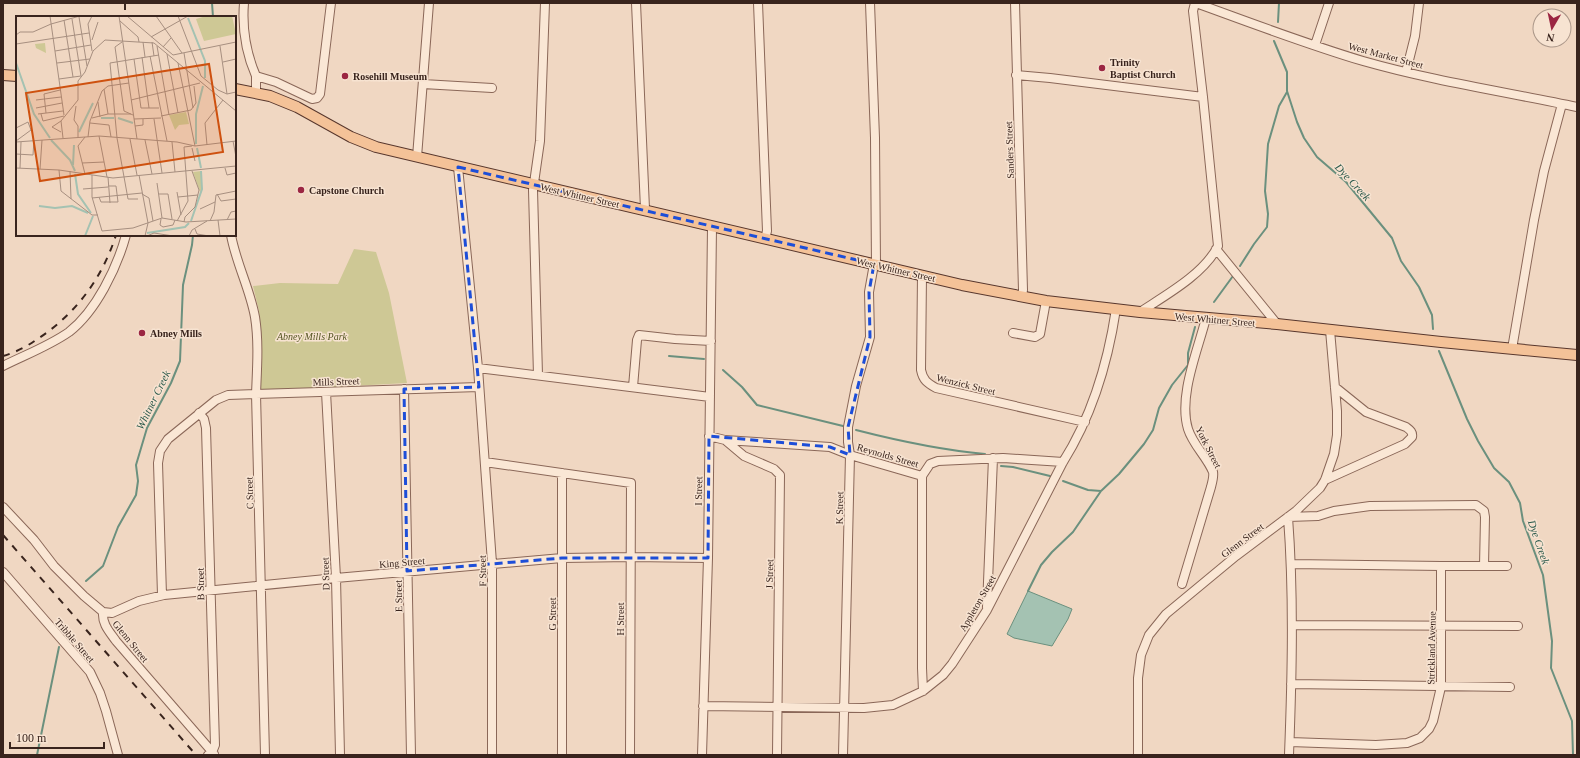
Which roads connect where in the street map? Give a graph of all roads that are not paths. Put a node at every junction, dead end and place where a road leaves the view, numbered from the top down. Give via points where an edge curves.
1 (244, 3) edge
2 (332, 3) edge
3 (429, 3) edge
4 (545, 3) edge
5 (636, 3) edge
6 (758, 3) edge
7 (870, 3) edge
8 (1015, 3) edge
9 (1196, 3) edge
10 (1330, 3) edge
11 (1419, 3) edge
12 (1315, 45) junction
13 (1406, 72) junction
14 (3, 75) edge
15 (1016, 75) junction
16 (16, 76) edge
17 (256, 76) junction
18 (423, 84) junction
19 (492, 88) dead end
20 (236, 89) edge
21 (256, 93) junction
22 (1204, 97) junction
23 (1562, 104) junction
24 (1577, 106) edge
25 (417, 157) junction
26 (458, 167) junction
27 (534, 184) junction
28 (645, 209) junction
29 (712, 227) junction
30 (126, 236) edge
31 (231, 236) edge
32 (765, 239) junction
33 (1216, 249) junction
34 (875, 264) junction
35 (922, 275) junction
36 (1022, 297) junction
37 (1046, 301) junction
38 (1116, 309) junction
39 (1140, 312) junction
40 (1206, 318) junction
41 (1277, 324) junction
42 (1330, 330) junction
43 (1013, 333) dead end
44 (711, 340) junction
45 (1512, 349) junction
46 (1577, 354) edge
47 (3, 366) edge
48 (478, 368) junction
49 (538, 376) junction
50 (479, 387) junction
51 (633, 387) junction
52 (1336, 387) junction
53 (404, 389) junction
54 (326, 392) junction
55 (256, 394) junction
56 (710, 397) junction
57 (199, 413) junction
58 (1085, 422) junction
59 (709, 436) junction
60 (725, 440) junction
61 (850, 455) junction
62 (993, 458) junction
63 (484, 462) junction
64 (1064, 462) junction
65 (562, 473) junction
66 (922, 476) junction
67 (1325, 480) junction
68 (3, 507) edge
69 (1288, 517) junction
70 (631, 557) junction
71 (562, 558) junction
72 (708, 558) junction
73 (492, 563) junction
74 (1291, 564) junction
75 (1441, 566) junction
76 (1484, 566) junction
77 (1507, 566) dead end
78 (407, 571) junction
79 (3, 572) edge
80 (336, 578) junction
81 (1182, 584) dead end
82 (262, 585) junction
83 (210, 590) junction
84 (162, 595) junction
85 (987, 610) junction
86 (103, 612) junction
87 (1292, 625) junction
88 (1441, 626) junction
89 (1518, 626) dead end
90 (1291, 684) junction
91 (1441, 687) junction
92 (1510, 687) dead end
93 (923, 691) junction
94 (703, 706) junction
95 (777, 706) junction
96 (844, 707) junction
97 (1290, 742) junction
98 (211, 754) edge
99 (118, 755) edge
100 (265, 755) edge
101 (340, 755) edge
102 (412, 755) edge
103 (492, 755) edge
104 (562, 755) edge
105 (630, 755) edge
106 (702, 755) edge
107 (777, 755) edge
108 (843, 755) edge
109 (1138, 755) edge
110 (1289, 755) edge

1 - 17 street via 244,31 250,62
2 - 17 street via 320,94 317,98 312,99 276,82
3 - 18 street
4 - 27 street via 540,141
5 - 28 street
6 - 32 street via 767,231
7 - 34 street, K Street via 875,138
8 - 15 street, Sanders Street
9 - 12 street, West Market Street
9 - 22 street via 1193,11
10 - 12 street
11 - 13 street via 1415,36
12 - 13 street, West Market Street
13 - 23 street, West Market Street
14 - 16 main road
15 - 22 street
15 - 36 street, Sanders Street
17 - 21 street
18 - 19 street
18 - 25 street
20 - 21 main road, West Whitner Street
21 - 25 main road, West Whitner Street via 297,107 351,137 376,147
22 - 33 street via 1218,246
23 - 24 street, West Market Street
23 - 45 street via 1534,220
25 - 26 main road, West Whitner Street
26 - 27 main road, West Whitner Street
26 - 48 street, F Street
27 - 28 main road, West Whitner Street
27 - 49 street
28 - 29 main road, West Whitner Street
29 - 32 main road, West Whitner Street
29 - 44 street, I Street
30 - 47 street via 114,271 88,314 69,332
31 - 55 street, C Street via 255,317 258,346
32 - 34 main road, West Whitner Street
33 - 39 street via 1213,256 1189,279
33 - 41 street
34 - 35 main road, West Whitner Street
34 - 61 street, K Street via 869,292 870,338 856,386 850,420
35 - 36 main road, West Whitner Street
35 - 58 street, Wenzick Street via 921,370 922,378 927,383 936,388
36 - 37 main road, West Whitner Street
37 - 38 main road, West Whitner Street
37 - 43 street via 1040,334 1035,337
38 - 39 main road, West Whitner Street
38 - 58 street, Appleton Street via 1110,342
39 - 40 main road, West Whitner Street
40 - 41 main road, West Whitner Street
40 - 81 street, York Street via 1189,377 1185,413 1188,429 1213,473
41 - 42 main road, West Whitner Street
42 - 45 main road, West Whitner Street
42 - 52 street, Glenn Street
44 - 51 street via 639,335
44 - 56 street, I Street
45 - 46 main road, West Whitner Street
48 - 49 street
48 - 50 street, F Street
49 - 51 street
50 - 53 street, Mills Street
50 - 63 street, F Street
51 - 56 street
52 - 67 street, Glenn Street via 1337,436
52 - 67 street via 1366,412 1406,427 1413,434 1405,444
53 - 54 street, Mills Street
53 - 78 street, E Street
54 - 55 street, Mills Street
54 - 80 street, D Street
55 - 57 street, Mills Street via 221,397
55 - 82 street, C Street
56 - 59 street, I Street
57 - 83 street, B Street via 206,428
57 - 84 street, Mills Street via 168,439 158,458
58 - 64 street, Appleton Street
59 - 60 street, J Street
59 - 72 street, I Street
60 - 61 street, Reynolds Street via 830,447
60 - 95 street, J Street via 744,456 774,469 780,475
61 - 66 street, Reynolds Street
61 - 96 street, K Street
62 - 64 street, Reynolds Street
62 - 66 street, Reynolds Street via 938,461 930,464
62 - 85 street
63 - 65 street
63 - 73 street, F Street
64 - 85 street, Appleton Street
65 - 70 street, H Street via 632,483
65 - 71 street, G Street
66 - 93 street
67 - 69 street, Glenn Street via 1320,488
68 - 86 street via 54,566
69 - 74 street
69 - 76 street via 1318,516 1370,506 1476,505 1484,511 1485,517
69 - 109 street, Glenn Street via 1181,600 1149,635 1141,655 1138,678
70 - 71 street, King Street
70 - 72 street, King Street
70 - 105 street, H Street
71 - 73 street, King Street
71 - 104 street, G Street
72 - 94 street, I Street
73 - 78 street, King Street
73 - 103 street, F Street
74 - 75 street
74 - 87 street
75 - 76 street
75 - 88 street, Strickland Avenue
76 - 77 street
78 - 80 street, King Street
78 - 102 street, E Street
79 - 99 street, Tribble Street via 90,672 100,693
80 - 82 street, King Street
80 - 101 street, D Street
82 - 83 street, King Street
82 - 100 street, C Street
83 - 84 street, King Street
83 - 98 street, B Street via 214,745
84 - 86 street, King Street via 139,601 112,613
85 - 93 street, Appleton Street via 948,669
86 - 98 street, Glenn Street via 102,619 116,641
87 - 88 street
87 - 90 street
88 - 89 street
88 - 91 street, Strickland Avenue
90 - 91 street
90 - 97 street
91 - 92 street
91 - 97 street, Strickland Avenue via 1433,721 1420,738 1407,743
93 - 96 street, Appleton Street via 883,707
94 - 95 street, Appleton Street
94 - 106 street, I Street
95 - 96 street, Appleton Street
95 - 107 street, J Street
96 - 108 street, K Street
97 - 110 street

